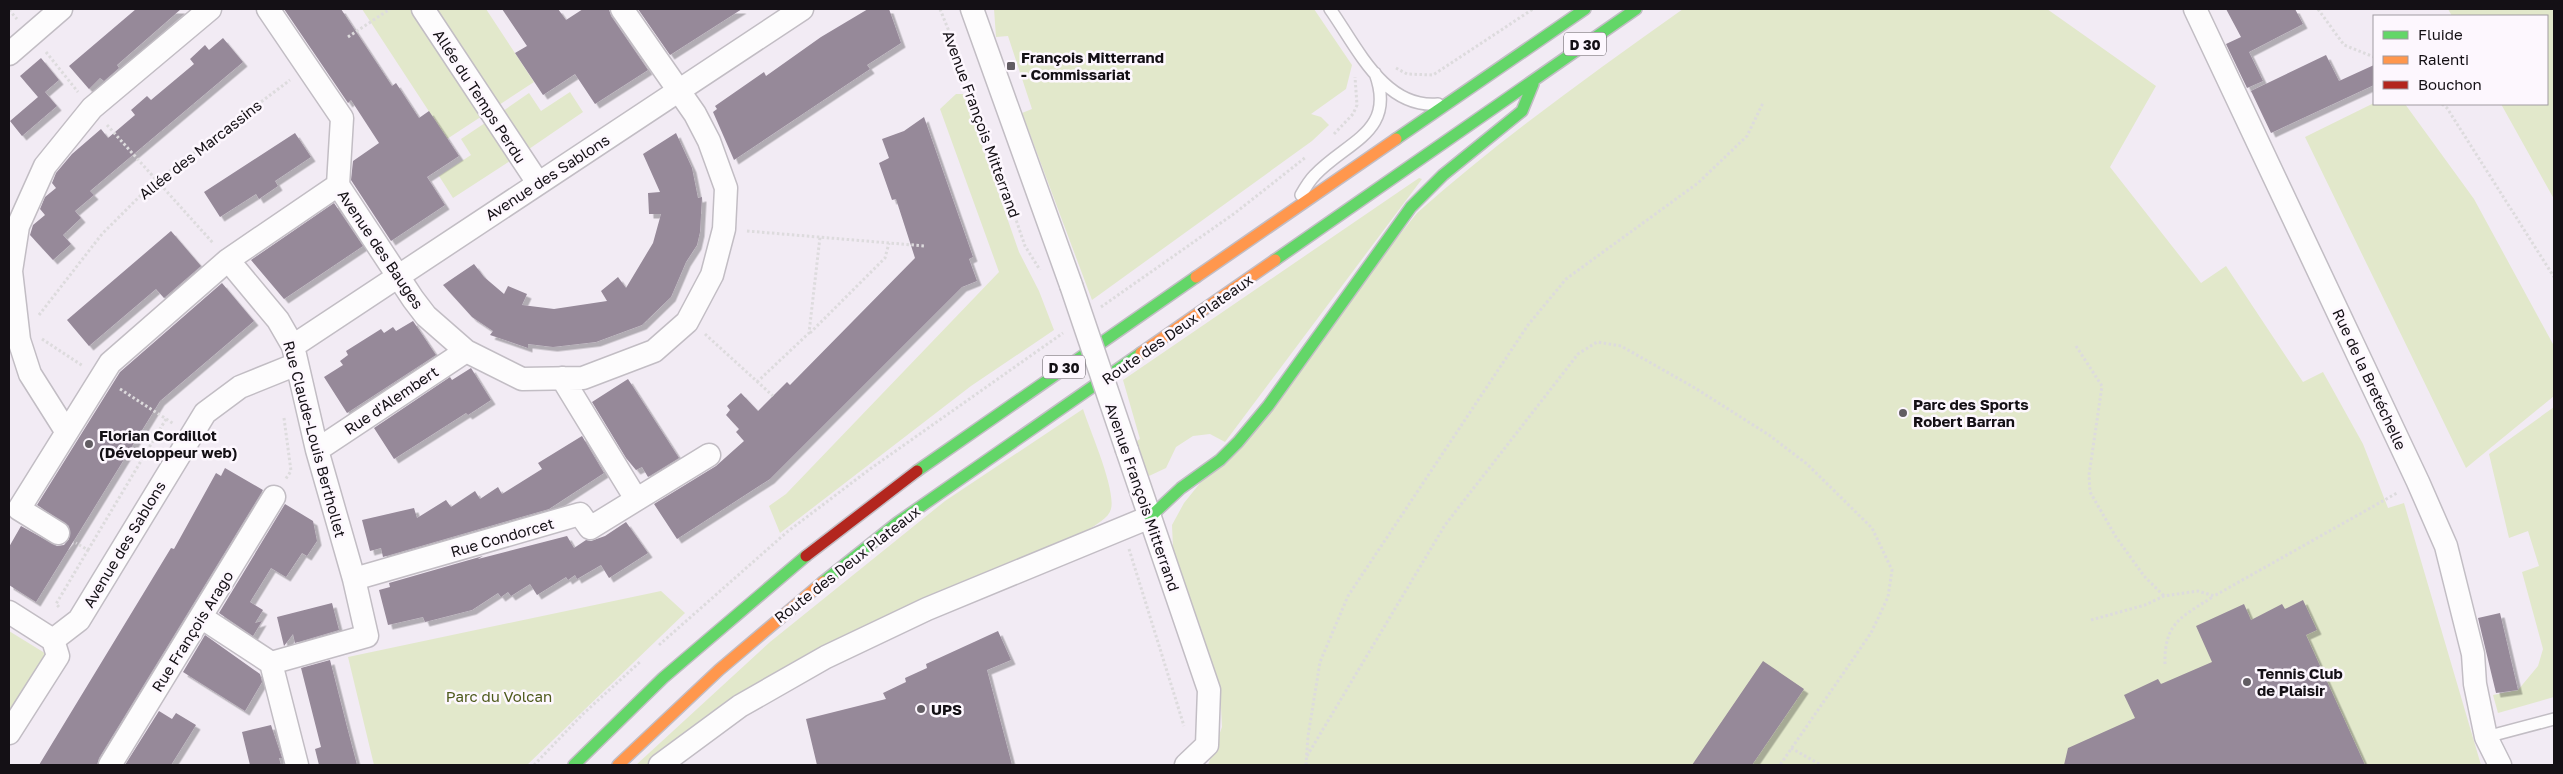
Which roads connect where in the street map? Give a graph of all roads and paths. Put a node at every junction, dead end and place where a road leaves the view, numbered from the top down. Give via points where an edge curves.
1 (62, 9) edge
2 (210, 9) edge
3 (268, 9) edge
4 (390, 9) edge
5 (423, 9) edge
6 (622, 9) edge
7 (802, 9) edge
8 (940, 9) edge
9 (1330, 9) edge
10 (1533, 9) edge
11 (1585, 9) edge
12 (1636, 9) edge
13 (2195, 9) edge
14 (2318, 9) edge
15 (9, 10) edge
16 (975, 11) edge
17 (31, 34) junction
18 (348, 38) dead end
19 (9, 54) edge
20 (2373, 57) edge
21 (1392, 65) dead end
22 (307, 66) junction
23 (1375, 72) junction
24 (1357, 73) dead end
25 (1534, 80) junction
26 (678, 90) junction
27 (1449, 102) junction
28 (1763, 103) dead end
29 (2443, 105) edge
30 (92, 108) junction
31 (1327, 140) dead end
32 (1312, 152) dead end
33 (157, 181) junction
34 (538, 183) junction
35 (338, 186) junction
36 (1288, 213) junction
37 (724, 229) junction
38 (820, 237) junction
39 (889, 244) junction
40 (925, 246) dead end
41 (228, 260) junction
42 (398, 275) junction
43 (2554, 276) edge
44 (1044, 277) dead end
45 (1097, 310) dead end
46 (688, 319) junction
47 (1065, 332) dead end
48 (809, 333) junction
49 (19, 340) junction
50 (2076, 346) dead end
51 (466, 351) junction
52 (295, 355) junction
53 (562, 378) junction
54 (757, 382) junction
55 (986, 386) dead end
56 (773, 396) dead end
57 (283, 411) dead end
58 (166, 419) dead end
59 (66, 431) junction
60 (317, 450) junction
61 (709, 455) dead end
62 (2418, 482) junction
63 (274, 497) joint
64 (636, 500) junction
65 (1150, 516) junction
66 (1124, 529) junction
67 (58, 534) joint
68 (88, 550) junction
69 (354, 579) junction
70 (2164, 596) junction
71 (2214, 596) junction
72 (9, 612) edge
73 (201, 617) junction
74 (79, 620) junction
75 (2091, 620) dead end
76 (54, 640) junction
77 (271, 663) junction
78 (2165, 664) dead end
79 (2554, 719) edge
80 (9, 733) edge
81 (2486, 737) junction
82 (1791, 748) junction
83 (1307, 756) junction
84 (1190, 762) edge
85 (110, 765) edge
86 (297, 765) edge
87 (574, 765) edge
88 (618, 765) edge
89 (660, 765) edge
90 (1306, 765) edge
91 (1780, 765) edge
92 (1821, 765) edge
93 (2500, 765) edge

1 - 17 street
2 - 30 street
3 - 22 street, Avenue des Bauges
4 - 18 path
5 - 34 street, Allée du Temps Perdu
6 - 26 street, Avenue des Bauges
7 - 26 street, Avenue des Sablons
8 - 44 path, Avenue François Mitterrand via 967,76 1025,246
9 - 23 lane
10 - 21 path via 1433,75 1407,74
11 - 27 main road, Route des Deux Plateaux / D 30
12 - 25 main road, Route des Deux Plateaux / D 30
13 - 62 street, Rue de la Bretéchelle
14 - 20 path via 2344,45
15 - 17 path
16 - 65 street, Avenue François Mitterrand, bridge
17 - 19 street
17 - 30 path
22 - 33 path, Allée des Marcassins
22 - 35 street, Avenue des Bauges via 342,118
23 - 27 lane via 1392,92 1412,102 1428,105
23 - 36 lane via 1381,96 1380,111 1373,124 1364,136 1314,176
24 - 31 path via 1354,81 1357,105 1353,114
25 - 65 main road via 1522,112 1443,176 1411,207 1268,406 1238,442
25 - 88 main road, Route des Deux Plateaux / D 30 via 897,523 719,669
26 - 34 street, Avenue des Sablons
26 - 37 street, Avenue des Bauges via 709,141 726,188
27 - 36 main road, Route des Deux Plateaux / D 30
28 - 83 path via 1747,136 1698,183 1566,280 1528,325 1348,596 1320,662
29 - 43 path
30 - 33 path
30 - 49 street via 45,166 18,226 11,270
32 - 45 path via 1235,213
33 - 41 path
33 - 49 path, Allée des Marcassins via 102,234
34 - 42 street, Avenue des Sablons
35 - 41 street
35 - 42 street, Avenue des Bauges
36 - 87 main road, Route des Deux Plateaux / D 30 via 863,509 703,641
37 - 38 path
37 - 46 street, Avenue des Bauges via 712,275
38 - 39 path
38 - 48 path
39 - 40 path
39 - 48 path via 885,258
41 - 52 street, Rue Claude-Louis Berthollet via 278,320
41 - 59 street via 110,363
42 - 51 street, Avenue des Bauges via 426,316
42 - 52 street, Avenue des Sablons
46 - 53 street, Avenue des Bauges via 654,351 583,378
46 - 54 path
47 - 55 path, D 30
48 - 54 path
49 - 59 street via 30,374
50 - 70 path via 2102,386 2089,475 2090,492 2144,576
51 - 53 street, Avenue des Bauges via 522,379
51 - 60 street, Rue d'Alembert
52 - 60 street, Rue Claude-Louis Berthollet
52 - 74 street, Avenue des Sablons via 240,387 205,413
53 - 64 street
54 - 56 path
57 - 63 path via 291,471
58 - 68 path
59 - 67 street via 19,509
60 - 69 street, Rue Claude-Louis Berthollet
61 - 64 street, Rue Condorcet
62 - 71 path
62 - 81 street, Rue de la Bretéchelle via 2446,546 2473,654 2475,684
63 - 73 street, Rue François Arago
64 - 69 street, Rue Condorcet via 590,528 580,514
65 - 66 street
65 - 84 street, Avenue François Mitterrand via 1209,690 1207,745
66 - 84 path, Avenue François Mitterrand
66 - 89 street via 927,609 826,657 740,706
67 - 68 path
68 - 74 path via 56,604
69 - 77 street, Rue Claude-Louis Berthollet via 367,636
70 - 71 path via 2198,591
70 - 75 path via 2145,605
71 - 78 path via 2184,615 2168,631 2164,645
72 - 76 street
73 - 77 street
73 - 85 street, Rue François Arago
74 - 76 street, Avenue des Sablons
76 - 80 street via 58,656
77 - 86 street
79 - 81 lane
81 - 93 street, Rue de la Bretéchelle
82 - 83 path via 1871,633 1888,597 1892,570 1872,528 1807,464 1769,435 1621,346 1597,342 1578,354 1445,524
82 - 91 path
82 - 92 path
83 - 90 path

